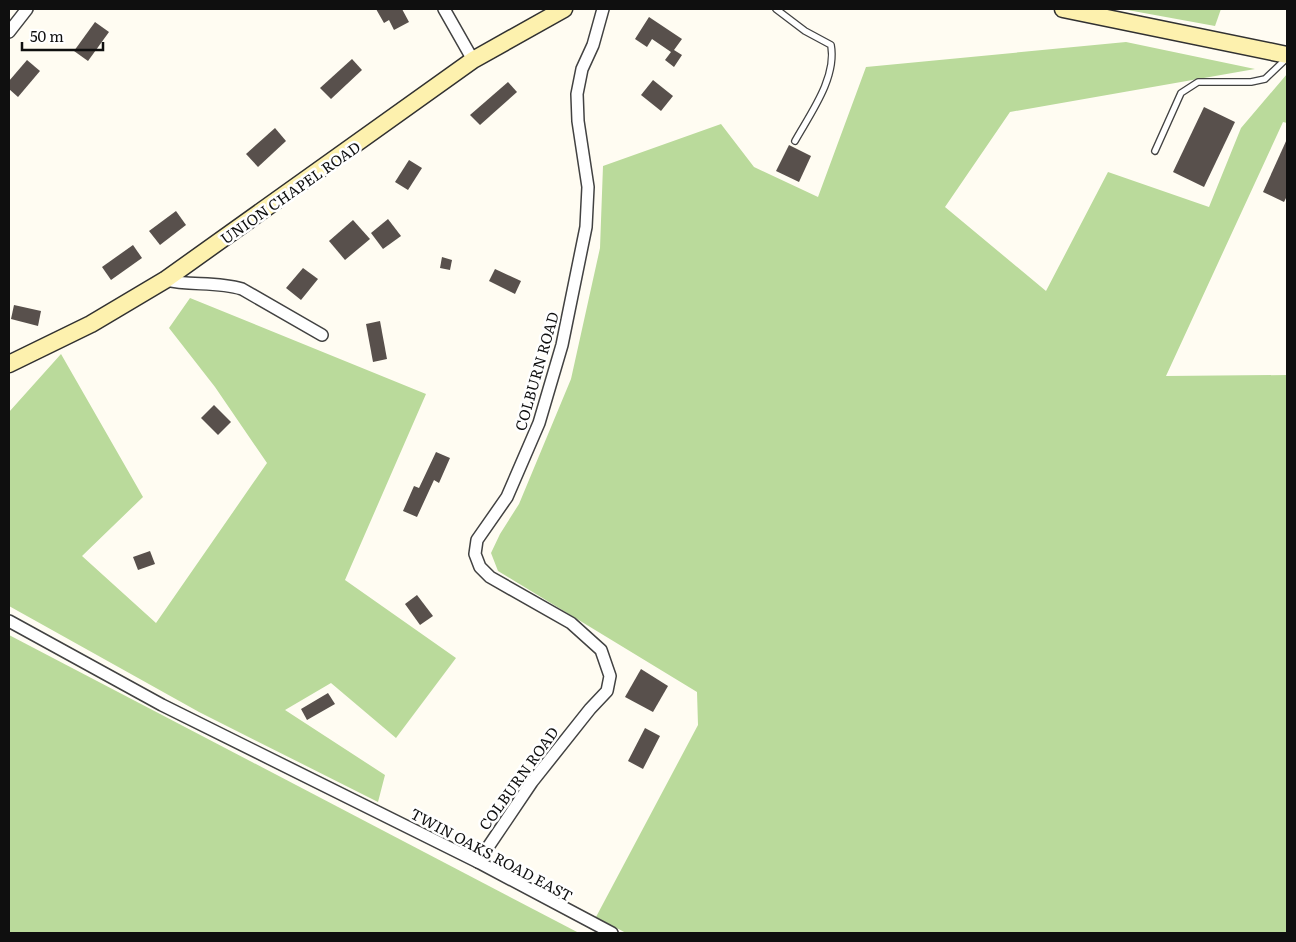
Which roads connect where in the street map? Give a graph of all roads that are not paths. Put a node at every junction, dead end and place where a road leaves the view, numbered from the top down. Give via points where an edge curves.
1 (27, 9) edge
2 (444, 9) edge
3 (564, 9) edge
4 (603, 9) edge
5 (776, 9) edge
6 (1063, 9) edge
7 (9, 32) edge
8 (1287, 56) edge
9 (473, 60) junction
10 (795, 141) dead end
11 (1154, 151) dead end
12 (164, 280) junction
13 (322, 335) dead end
14 (9, 364) edge
15 (9, 621) edge
16 (478, 862) junction
17 (612, 933) edge

1 - 7 street
2 - 9 street
3 - 9 street, UNION CHAPEL ROAD
4 - 16 street, COLBURN ROAD via 582,69 577,94 588,187 586,227 562,345 525,460 507,497 477,540 475,554 480,567 490,576 571,623 601,650 610,676 607,691 532,782
5 - 10 lane via 831,45 832,62 827,80
6 - 8 street
8 - 11 lane via 1264,79 1198,82 1181,93
9 - 12 street, UNION CHAPEL ROAD
12 - 13 street via 242,289
12 - 14 street, UNION CHAPEL ROAD via 91,324
15 - 16 street, TWIN OAKS ROAD EAST via 162,705
16 - 17 street, TWIN OAKS ROAD EAST

